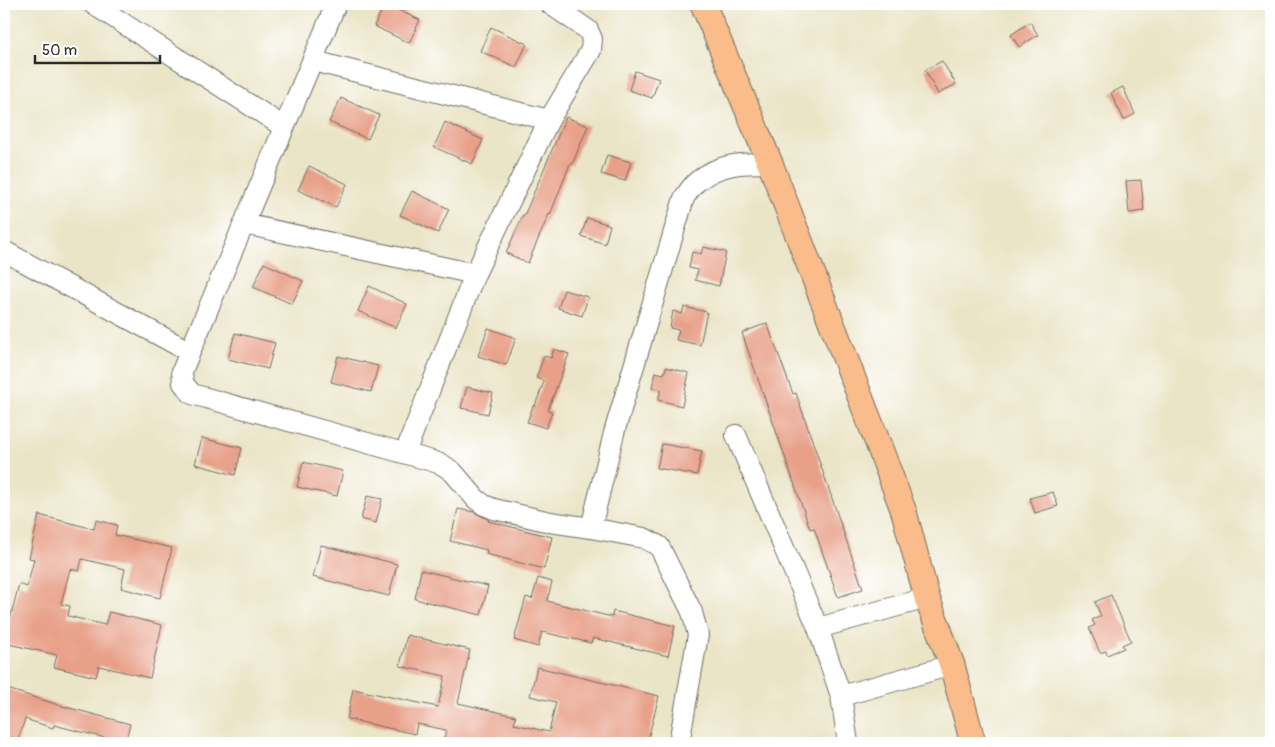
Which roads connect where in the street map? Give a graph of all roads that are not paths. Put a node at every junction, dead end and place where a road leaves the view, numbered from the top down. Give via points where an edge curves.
1 (93, 4) edge
2 (336, 4) edge
3 (550, 4) edge
4 (703, 4) edge
5 (313, 61) junction
6 (549, 120) junction
7 (284, 127) junction
8 (770, 163) junction
9 (244, 224) junction
10 (4, 251) edge
11 (475, 274) junction
12 (190, 352) junction
13 (736, 435) dead end
14 (406, 453) junction
15 (591, 528) junction
16 (927, 598) junction
17 (818, 628) junction
18 (952, 665) junction
19 (841, 696) junction
20 (679, 743) edge
21 (848, 743) edge
22 (973, 743) edge

1 - 7 street
2 - 5 street
3 - 6 street via 588,30 592,39 591,50
4 - 8 main road
5 - 6 street
5 - 7 street
6 - 11 street
7 - 9 street
8 - 15 street via 744,163 719,168 698,180 684,198 614,433
8 - 16 main road via 904,512
9 - 11 street
9 - 12 street
10 - 12 street
11 - 14 street
12 - 14 street via 182,377 192,394
13 - 17 street
14 - 15 street via 453,472 484,505 550,522
15 - 20 street via 644,538 659,546 692,612 698,635
16 - 17 street
16 - 18 main road
17 - 19 street
18 - 19 street
18 - 22 main road
19 - 21 street

